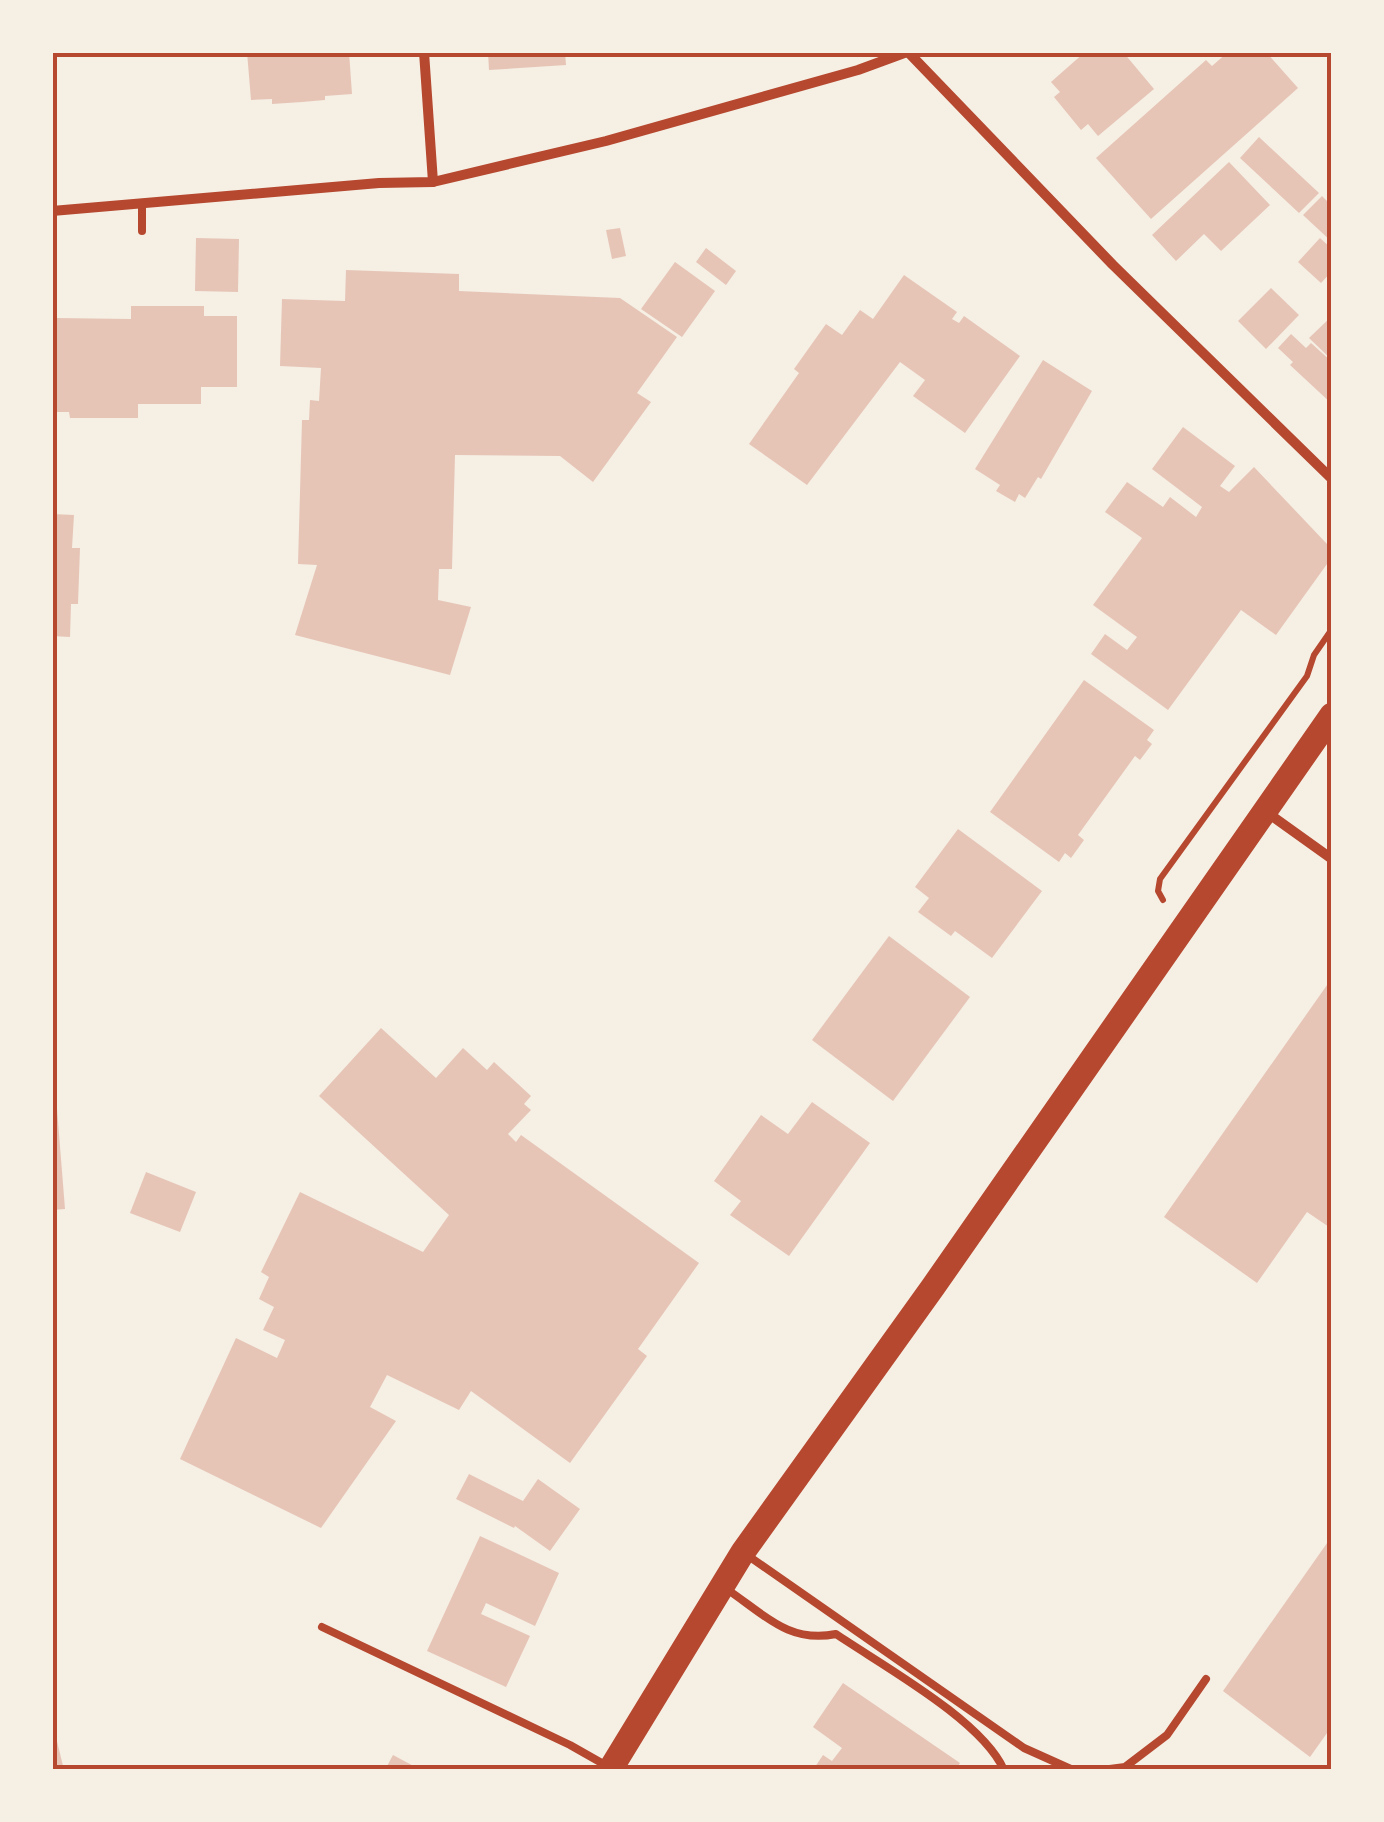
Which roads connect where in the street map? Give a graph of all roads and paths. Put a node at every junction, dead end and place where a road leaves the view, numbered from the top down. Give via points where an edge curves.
1 (424, 52) edge
2 (908, 52) edge
3 (433, 182) junction
4 (142, 204) junction
5 (52, 210) edge
6 (142, 231) dead end
7 (1332, 479) edge
8 (1330, 634) edge
9 (1332, 715) edge
10 (1265, 811) junction
11 (1332, 859) edge
12 (1160, 879) dead end
13 (743, 1552) junction
14 (721, 1586) junction
15 (322, 1627) dead end
16 (1206, 1679) dead end
17 (610, 1769) edge
18 (1004, 1770) edge
19 (1073, 1770) edge
20 (1102, 1770) edge

1 - 3 street
2 - 3 street via 606,142
2 - 7 street
3 - 4 street
4 - 5 street
4 - 6 lane
8 - 12 path
9 - 10 main road
10 - 11 street
10 - 13 main road
13 - 14 main road
13 - 19 lane via 1024,1748
14 - 17 main road
14 - 18 lane via 790,1634 836,1634 942,1706 996,1751
15 - 17 lane
16 - 20 lane via 1167,1735 1125,1767

